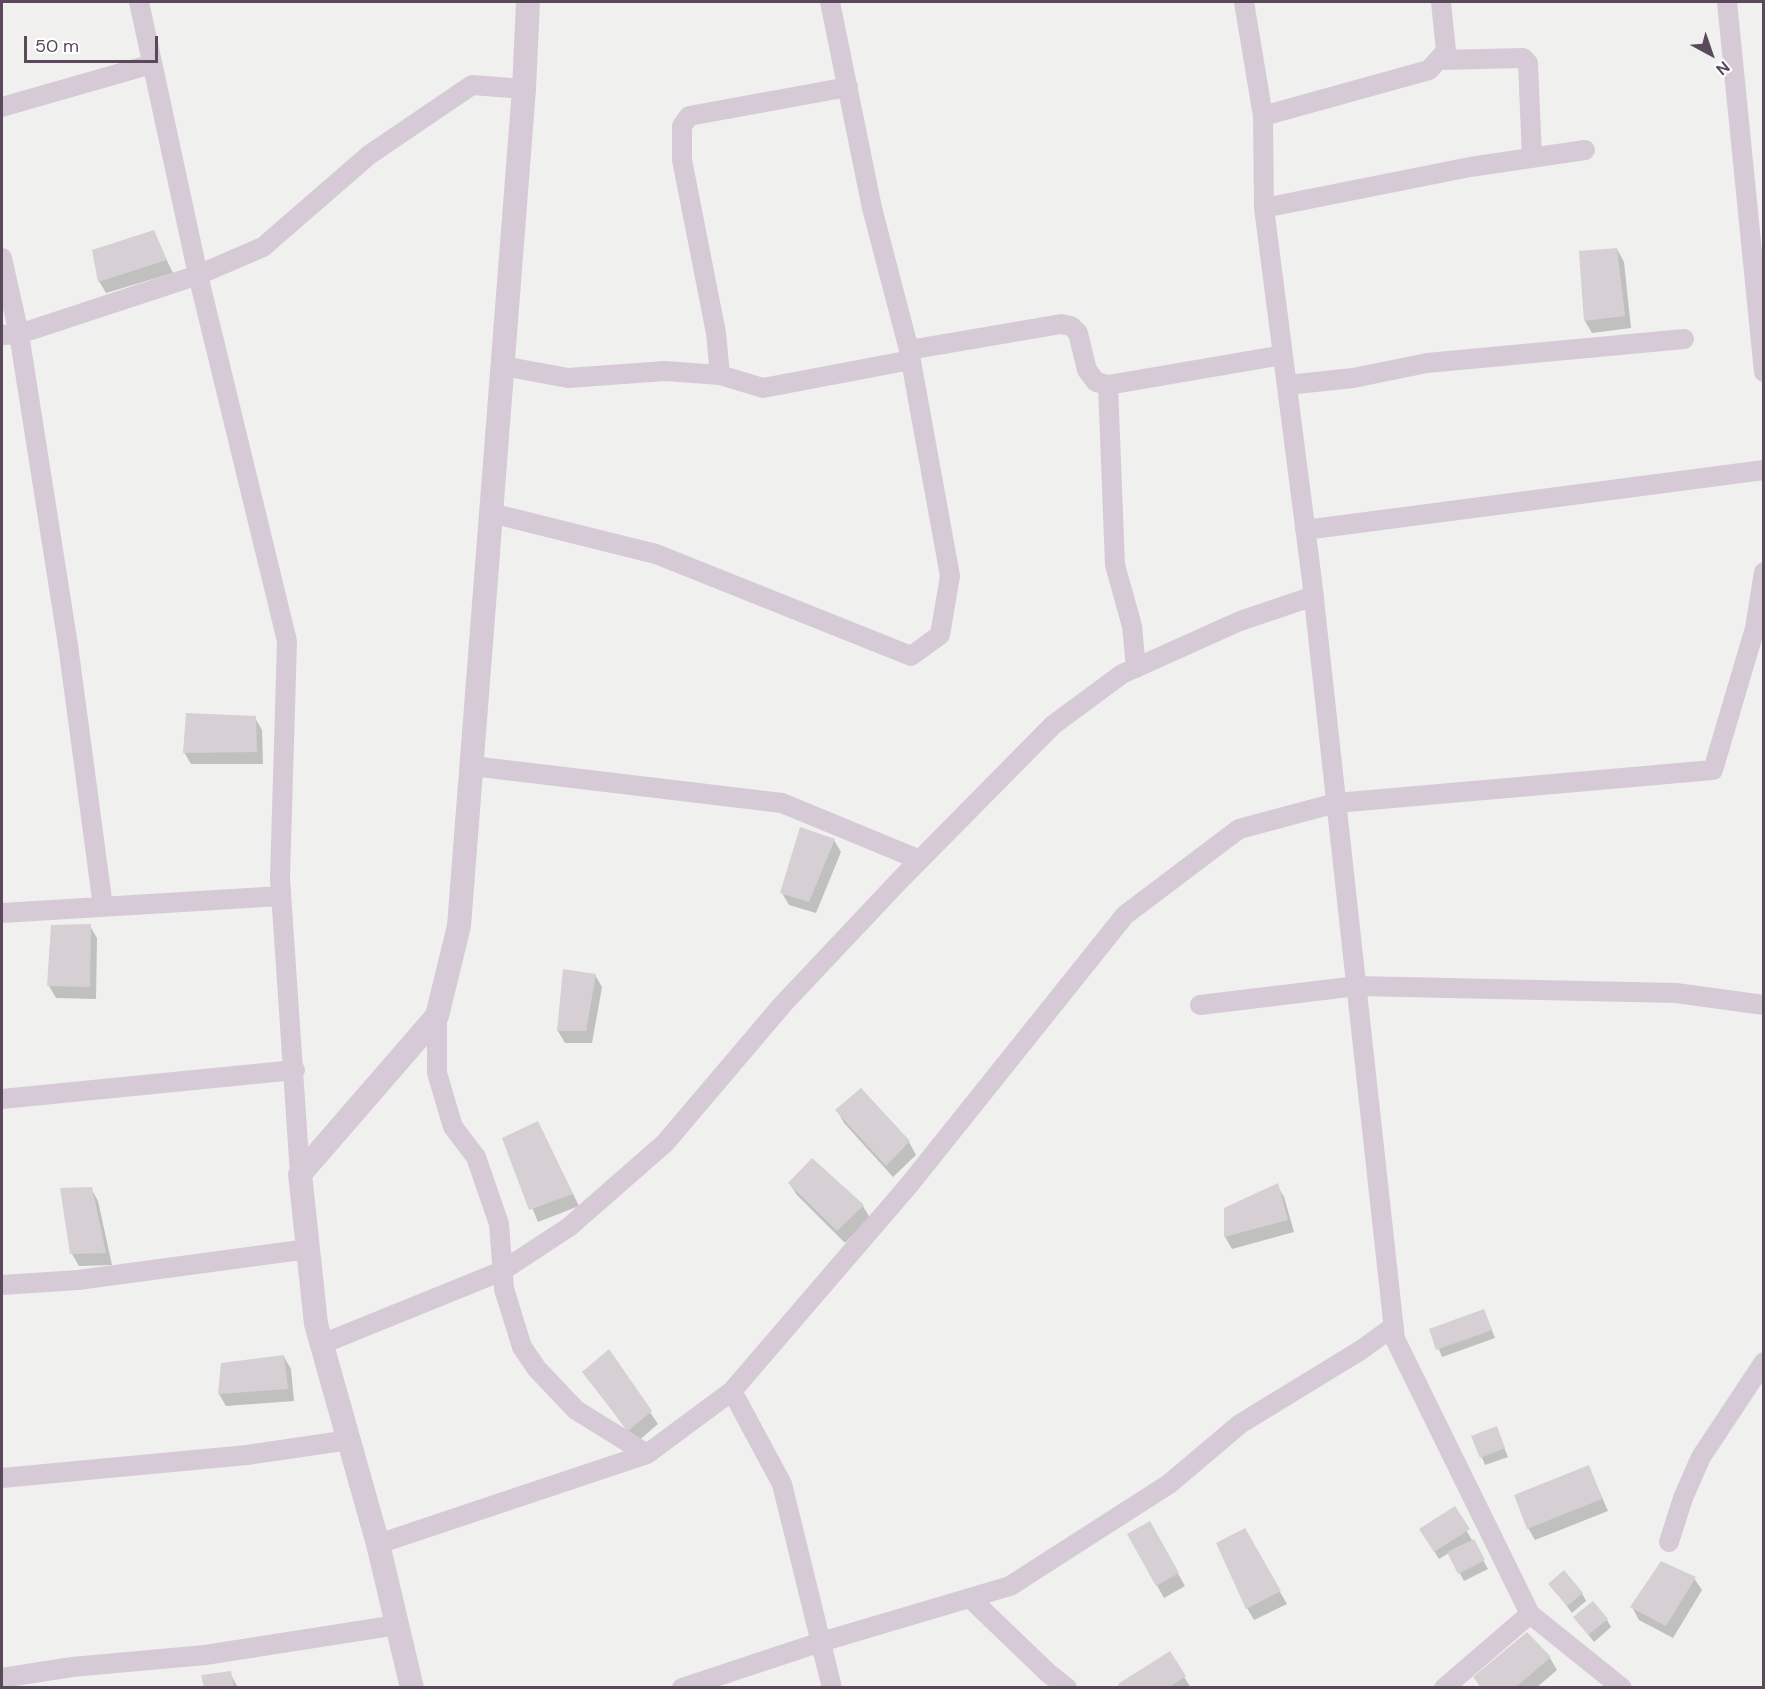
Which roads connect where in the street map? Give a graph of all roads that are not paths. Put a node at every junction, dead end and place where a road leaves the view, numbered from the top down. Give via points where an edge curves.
1 (139, 2) edge
2 (528, 2) edge
3 (830, 2) edge
4 (1244, 2) edge
5 (1441, 2) edge
6 (1727, 2) edge
7 (1441, 60) junction
8 (152, 64) junction
9 (848, 87) junction
10 (524, 89) junction
11 (2, 107) edge
12 (1263, 116) junction
13 (1584, 150) dead end
14 (1532, 158) junction
15 (1264, 208) junction
16 (2, 258) edge
17 (198, 275) junction
18 (10, 334) edge
19 (1684, 339) dead end
20 (910, 355) junction
21 (1283, 355) junction
22 (503, 366) junction
23 (1764, 372) edge
24 (720, 375) junction
25 (1108, 385) junction
26 (1287, 385) junction
27 (1764, 470) edge
28 (491, 513) junction
29 (1305, 530) junction
30 (1764, 572) edge
31 (1314, 596) junction
32 (1759, 629) edge
33 (1136, 668) junction
34 (472, 766) junction
35 (1336, 803) junction
36 (920, 860) junction
37 (281, 896) junction
38 (103, 907) junction
39 (2, 913) edge
40 (1357, 986) junction
41 (1200, 1005) dead end
42 (1764, 1005) edge
43 (437, 1016) junction
44 (295, 1070) junction
45 (2, 1099) edge
46 (300, 1174) junction
47 (308, 1249) junction
48 (502, 1271) junction
49 (2, 1285) edge
50 (1394, 1326) junction
51 (322, 1344) junction
52 (1764, 1362) edge
53 (732, 1391) junction
54 (349, 1440) junction
55 (647, 1454) junction
56 (2, 1478) edge
57 (1669, 1542) dead end
58 (378, 1544) junction
59 (970, 1598) junction
60 (1530, 1614) junction
61 (397, 1625) junction
62 (821, 1642) junction
63 (2, 1678) edge
64 (1046, 1680) edge
65 (412, 1688) edge
66 (682, 1688) edge
67 (832, 1688) edge
68 (1068, 1688) edge
69 (1444, 1688) edge
70 (1622, 1688) edge

1 - 8 street
2 - 10 street
3 - 9 street
4 - 12 street
5 - 7 street via 1446,51
6 - 23 street
7 - 12 street via 1429,70
7 - 14 street via 1523,58 1528,63
8 - 11 street
8 - 17 street
9 - 20 street via 872,208
9 - 24 street via 688,116 682,126 682,160 717,333
10 - 17 street via 472,85 369,155 263,247
10 - 22 street
12 - 15 street
13 - 14 street
14 - 15 street via 1470,166
15 - 21 street
16 - 18 street
17 - 18 street
17 - 37 street via 287,642
18 - 38 street via 68,645
19 - 26 street via 1427,363 1353,378
20 - 24 street via 763,388
20 - 25 street via 1061,324 1078,333 1087,370 1096,382
20 - 28 street via 950,576 940,635 911,656 656,554
21 - 25 street
21 - 26 street
22 - 24 street via 568,378 665,371
22 - 28 street
25 - 33 street via 1115,565 1132,626
26 - 29 street
27 - 29 street
28 - 34 street
29 - 31 street
30 - 32 street
31 - 33 street via 1240,621
31 - 35 street
32 - 35 street via 1713,770
33 - 36 street via 1053,725
34 - 36 street via 782,803
34 - 43 street via 459,926
35 - 40 street
35 - 53 street via 1239,829 1125,915 909,1185
36 - 48 street via 783,1004 665,1143 569,1227
37 - 38 street
37 - 44 street
38 - 39 street
40 - 41 street
40 - 42 street via 1676,993
40 - 50 street
43 - 46 street
43 - 48 street via 437,1073 453,1127 476,1157 486,1179 500,1224
44 - 45 street
44 - 46 street
46 - 47 street
47 - 49 street via 78,1280
47 - 51 street via 316,1324
48 - 51 street
48 - 55 street via 522,1347 537,1369 576,1410
50 - 59 street via 1240,1424 1169,1484 1010,1586
50 - 60 street via 1395,1339
51 - 54 street
52 - 57 street via 1701,1457
53 - 55 street
53 - 62 street via 782,1484
54 - 56 street via 248,1455
54 - 58 street
55 - 58 street
58 - 61 street
59 - 62 street
59 - 64 street
60 - 69 street
60 - 70 street
61 - 63 street via 205,1655 72,1667
61 - 65 street
62 - 66 street
62 - 67 street
64 - 68 street

